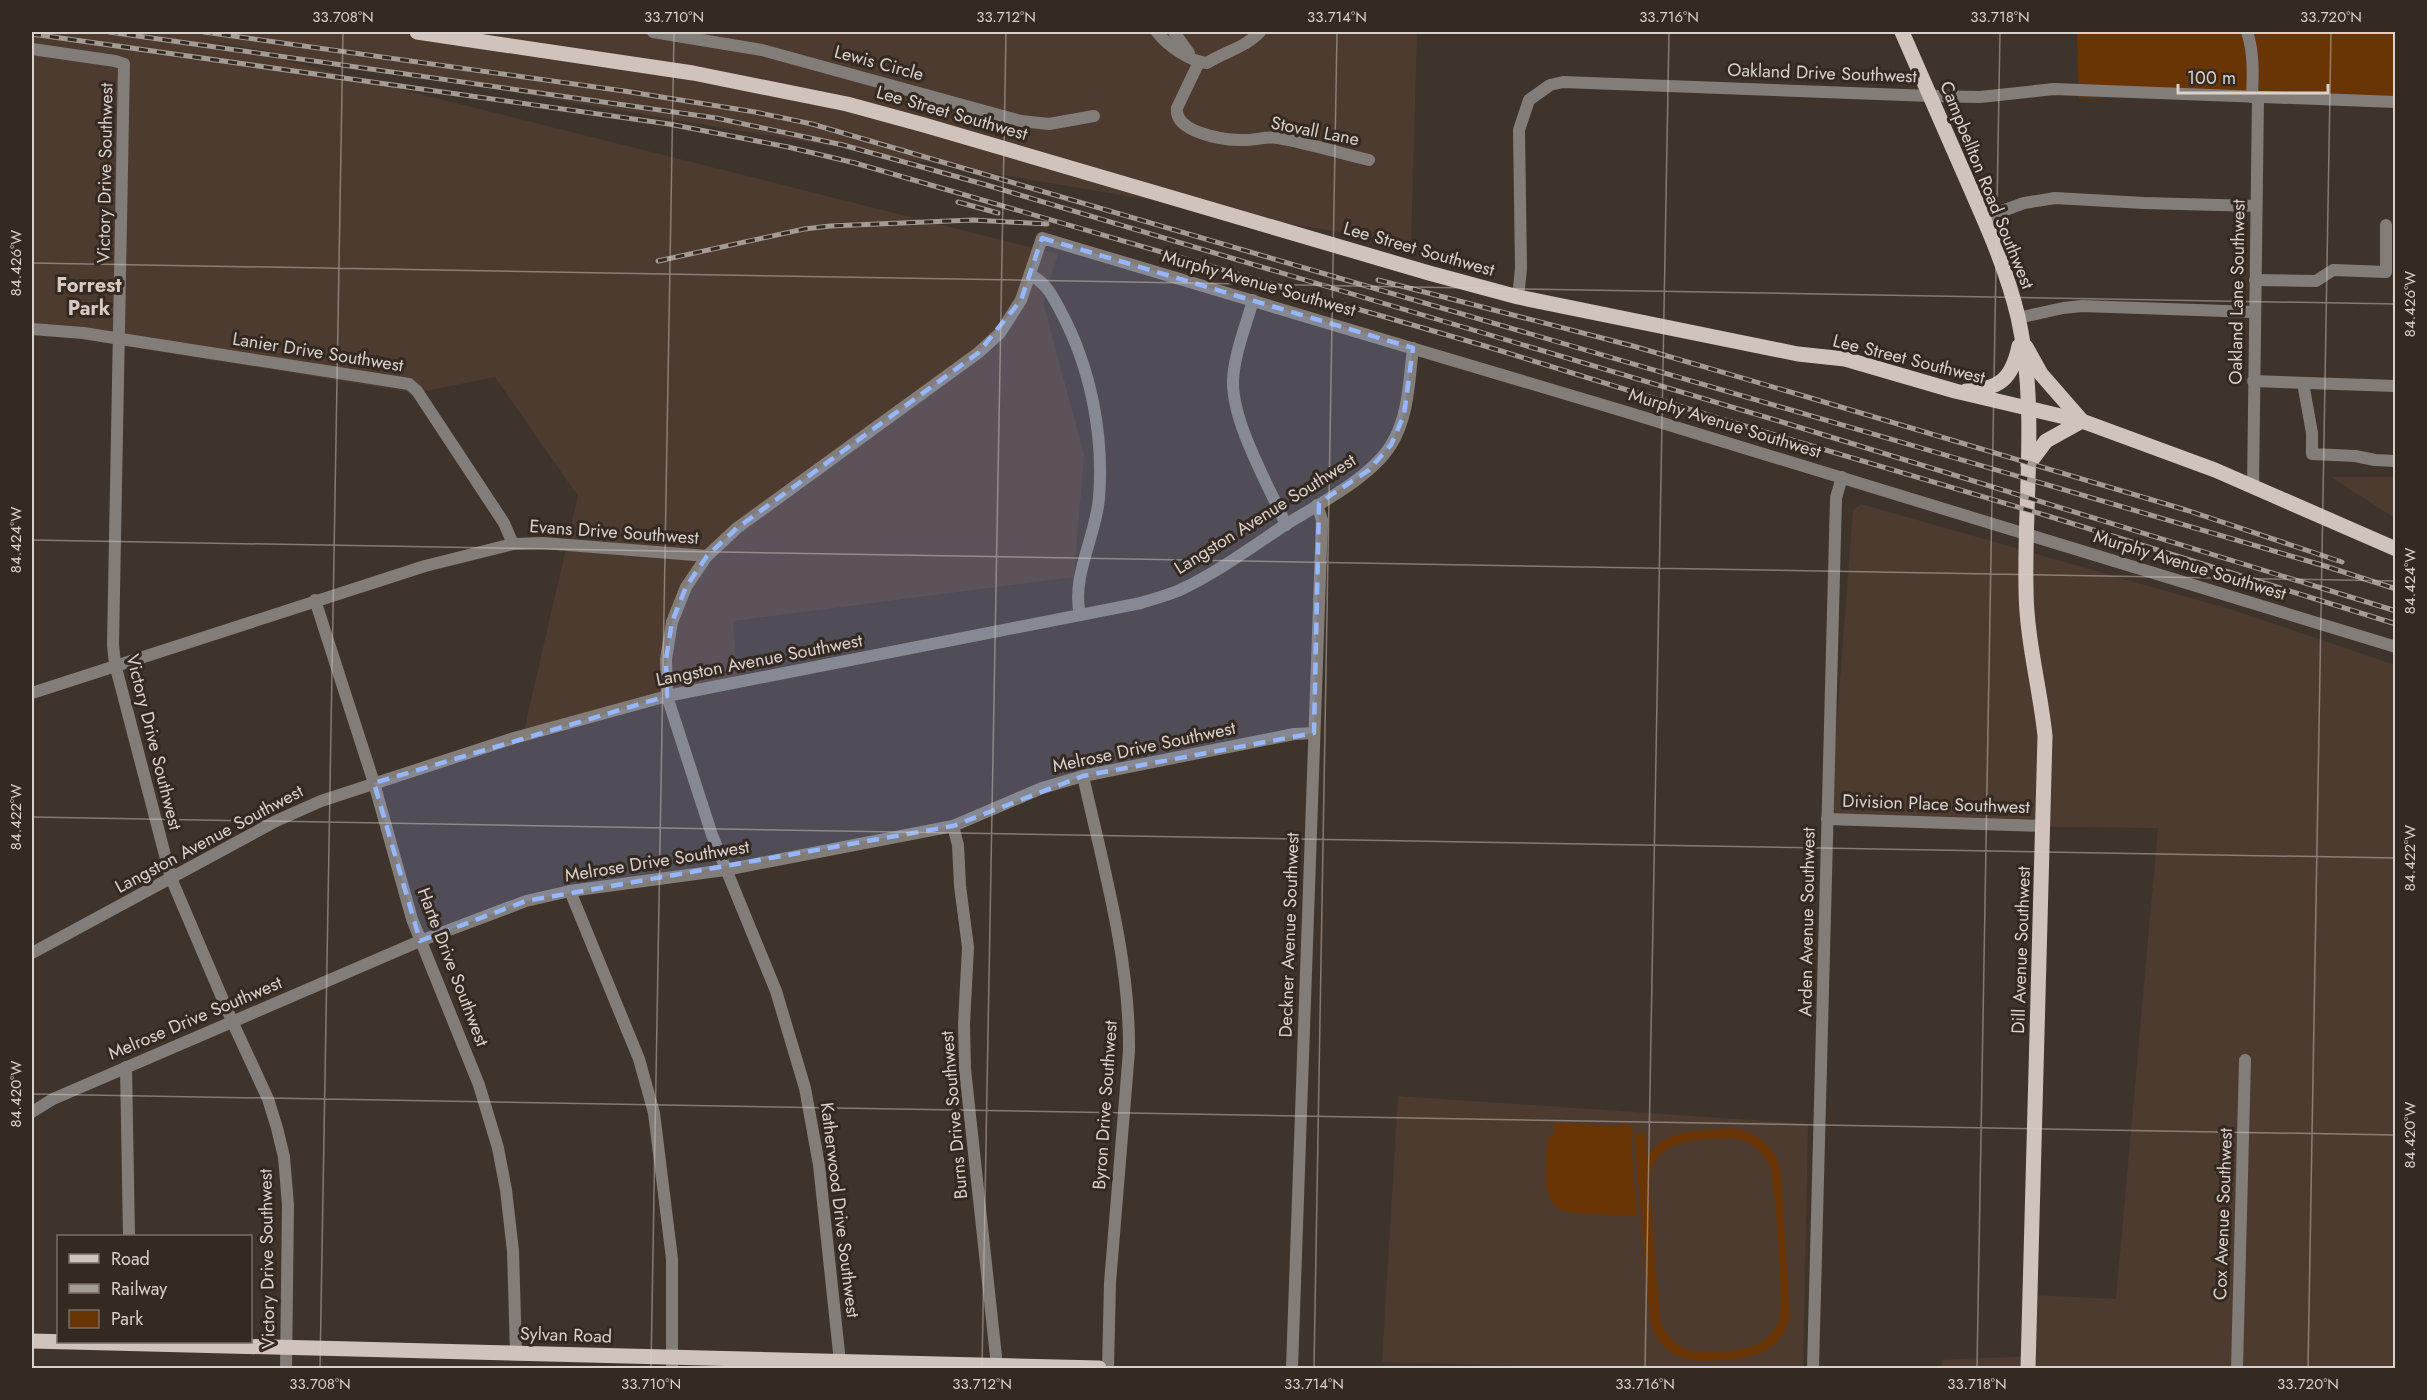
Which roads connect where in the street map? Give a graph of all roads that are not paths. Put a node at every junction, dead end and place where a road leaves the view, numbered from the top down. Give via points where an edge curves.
1 (417, 32) edge
2 (653, 32) edge
3 (1157, 32) edge
4 (1174, 32) edge
5 (1260, 32) edge
6 (1902, 32) edge
7 (2247, 32) edge
8 (32, 49) edge
9 (1199, 62) junction
10 (1930, 96) junction
11 (2255, 97) junction
12 (2396, 102) edge
13 (1094, 116) dead end
14 (1369, 160) dead end
15 (2256, 206) junction
16 (1983, 218) junction
17 (2386, 225) dead end
18 (1042, 238) joint
19 (1030, 275) junction
20 (2255, 280) junction
21 (1518, 297) junction
22 (1253, 300) junction
23 (2254, 312) junction
24 (2018, 318) junction
25 (32, 328) edge
26 (2021, 338) junction
27 (120, 341) junction
28 (1413, 348) junction
29 (2253, 381) junction
30 (2303, 383) junction
31 (2396, 386) edge
32 (1954, 391) junction
33 (2027, 409) junction
34 (2082, 421) junction
35 (2396, 461) edge
36 (2028, 465) junction
37 (1842, 477) junction
38 (2253, 488) junction
39 (1317, 505) junction
40 (1286, 525) junction
41 (2026, 534) junction
42 (513, 544) junction
43 (2396, 549) edge
44 (707, 556) junction
45 (315, 600) junction
46 (1080, 615) junction
47 (2396, 647) edge
48 (115, 664) junction
49 (32, 693) edge
50 (667, 696) junction
51 (1314, 733) junction
52 (1083, 776) junction
53 (374, 783) junction
54 (1827, 819) junction
55 (953, 826) junction
56 (2044, 826) junction
57 (725, 870) junction
58 (171, 878) junction
59 (570, 891) junction
60 (420, 941) junction
61 (32, 953) edge
62 (232, 1021) junction
63 (2246, 1060) dead end
64 (126, 1067) junction
65 (32, 1112) edge
66 (129, 1235) edge
67 (32, 1341) edge
68 (57, 1342) edge
69 (131, 1343) edge
70 (286, 1347) junction
71 (516, 1353) junction
72 (840, 1362) junction
73 (672, 1363) edge
74 (997, 1366) junction
75 (286, 1368) edge
76 (1099, 1368) edge
77 (1108, 1368) edge
78 (1292, 1368) edge
79 (1813, 1368) edge
80 (2028, 1368) edge
81 (2236, 1368) edge

1 - 21 main road, Lee Street Southwest via 693,73 847,104
2 - 13 street, Lewis Circle via 762,50 1021,121 1049,124
3 - 9 street via 1172,47
4 - 9 street
5 - 9 street via 1249,43 1207,63
6 - 10 main road, Campbellton Road Southwest
7 - 11 street, Oakland Lane Southwest
8 - 27 street, Victory Drive Southwest via 124,64
9 - 14 street, Stovall Lane via 1176,116 1192,130 1244,141 1277,138
10 - 11 street, Oakland Drive Southwest via 1980,97 2054,89
10 - 16 main road, Campbellton Road Southwest
10 - 21 street, Oakland Drive Southwest via 1563,82 1550,85 1529,100 1519,130
11 - 12 street, Oakland Drive Southwest
11 - 15 street, Oakland Lane Southwest
15 - 16 street via 2055,198 2024,202
15 - 20 street, Oakland Lane Southwest
16 - 24 main road, Campbellton Road Southwest via 2005,270
17 - 20 street via 2386,272 2333,270 2316,281
18 - 19 street, Evans Drive Southwest
18 - 22 street, Murphy Avenue Southwest
19 - 44 street, Evans Drive Southwest via 1011,318 978,353 737,528
19 - 46 street via 1047,287 1070,328 1086,371 1096,416 1099,499 1078,596
20 - 23 street, Oakland Lane Southwest
21 - 32 main road, Lee Street Southwest via 1798,354 1845,359
22 - 28 street, Murphy Avenue Southwest
22 - 40 street via 1235,363 1234,399 1241,424
23 - 24 street via 2082,306
23 - 29 street, Oakland Lane Southwest
24 - 26 main road, Campbellton Road Southwest
25 - 27 street, Lanier Drive Southwest
26 - 32 main road via 2016,363 2001,382 1977,390
26 - 33 main road, Campbellton Road Southwest
26 - 34 main road via 2041,374
27 - 42 street, Lanier Drive Southwest via 409,384 504,523
27 - 48 street, Victory Drive Southwest
28 - 37 street, Murphy Avenue Southwest
28 - 39 street, Langston Avenue Southwest via 1404,415 1391,445 1369,470
29 - 30 street
29 - 38 street, Oakland Lane Southwest
30 - 31 street
30 - 35 street via 2312,454
32 - 33 main road, Lee Street Southwest
33 - 34 main road, Lee Street Southwest
33 - 36 main road, Campbellton Road Southwest
34 - 36 main road via 2046,441
34 - 38 main road, Lee Street Southwest
36 - 41 main road, Campbellton Road Southwest
37 - 41 street, Murphy Avenue Southwest
37 - 54 street, Arden Avenue Southwest via 1836,498
38 - 43 main road, Lee Street Southwest
39 - 40 street, Langston Avenue Southwest
39 - 51 street, Deckner Avenue Southwest via 1322,520
40 - 46 street, Langston Avenue Southwest via 1179,590 1141,603
41 - 47 street, Murphy Avenue Southwest
41 - 56 main road, Dill Avenue Southwest via 2027,620 2045,736
42 - 44 street, Evans Drive Southwest
42 - 45 street, Evans Drive Southwest
44 - 50 street, Katherwood Drive Southwest via 686,587 672,622 666,658
45 - 48 street, Evans Drive Southwest
45 - 53 street, Harte Drive Southwest
46 - 50 street, Langston Avenue Southwest
48 - 49 street, Evans Drive Southwest
48 - 58 street, Victory Drive Southwest
50 - 53 street, Langston Avenue Southwest via 514,738
50 - 57 street, Katherwood Drive Southwest
51 - 52 street, Melrose Drive Southwest
51 - 78 street, Deckner Avenue Southwest
52 - 55 street, Melrose Drive Southwest
52 - 77 street, Byron Drive Southwest via 1124,966 1130,1013 1110,1284
53 - 58 street, Langston Avenue Southwest via 276,820
53 - 60 street, Harte Drive Southwest
54 - 56 street, Division Place Southwest
54 - 79 street, Arden Avenue Southwest
55 - 57 street, Melrose Drive Southwest
55 - 74 street, Burns Drive Southwest via 968,947 965,1068
56 - 80 main road, Dill Avenue Southwest
57 - 59 street, Melrose Drive Southwest
57 - 72 street, Katherwood Drive Southwest via 776,991 805,1088 819,1165
58 - 61 street, Langston Avenue Southwest
58 - 62 street, Victory Drive Southwest
59 - 60 street, Melrose Drive Southwest via 526,901
59 - 73 street via 639,1059 654,1113 672,1259
60 - 62 street, Melrose Drive Southwest
60 - 71 street, Harte Drive Southwest via 479,1085 498,1148 513,1251
62 - 64 street, Melrose Drive Southwest
62 - 70 street, Victory Drive Southwest via 268,1099 284,1157 288,1205
63 - 81 street, Cox Avenue Southwest
64 - 65 street, Melrose Drive Southwest
64 - 66 street
67 - 68 main road, Sylvan Road
69 - 70 main road, Sylvan Road
70 - 71 main road, Sylvan Road
70 - 75 street, Victory Drive Southwest
71 - 73 main road, Sylvan Road
72 - 73 main road, Sylvan Road
72 - 74 main road, Sylvan Road
74 - 76 main road, Sylvan Road

